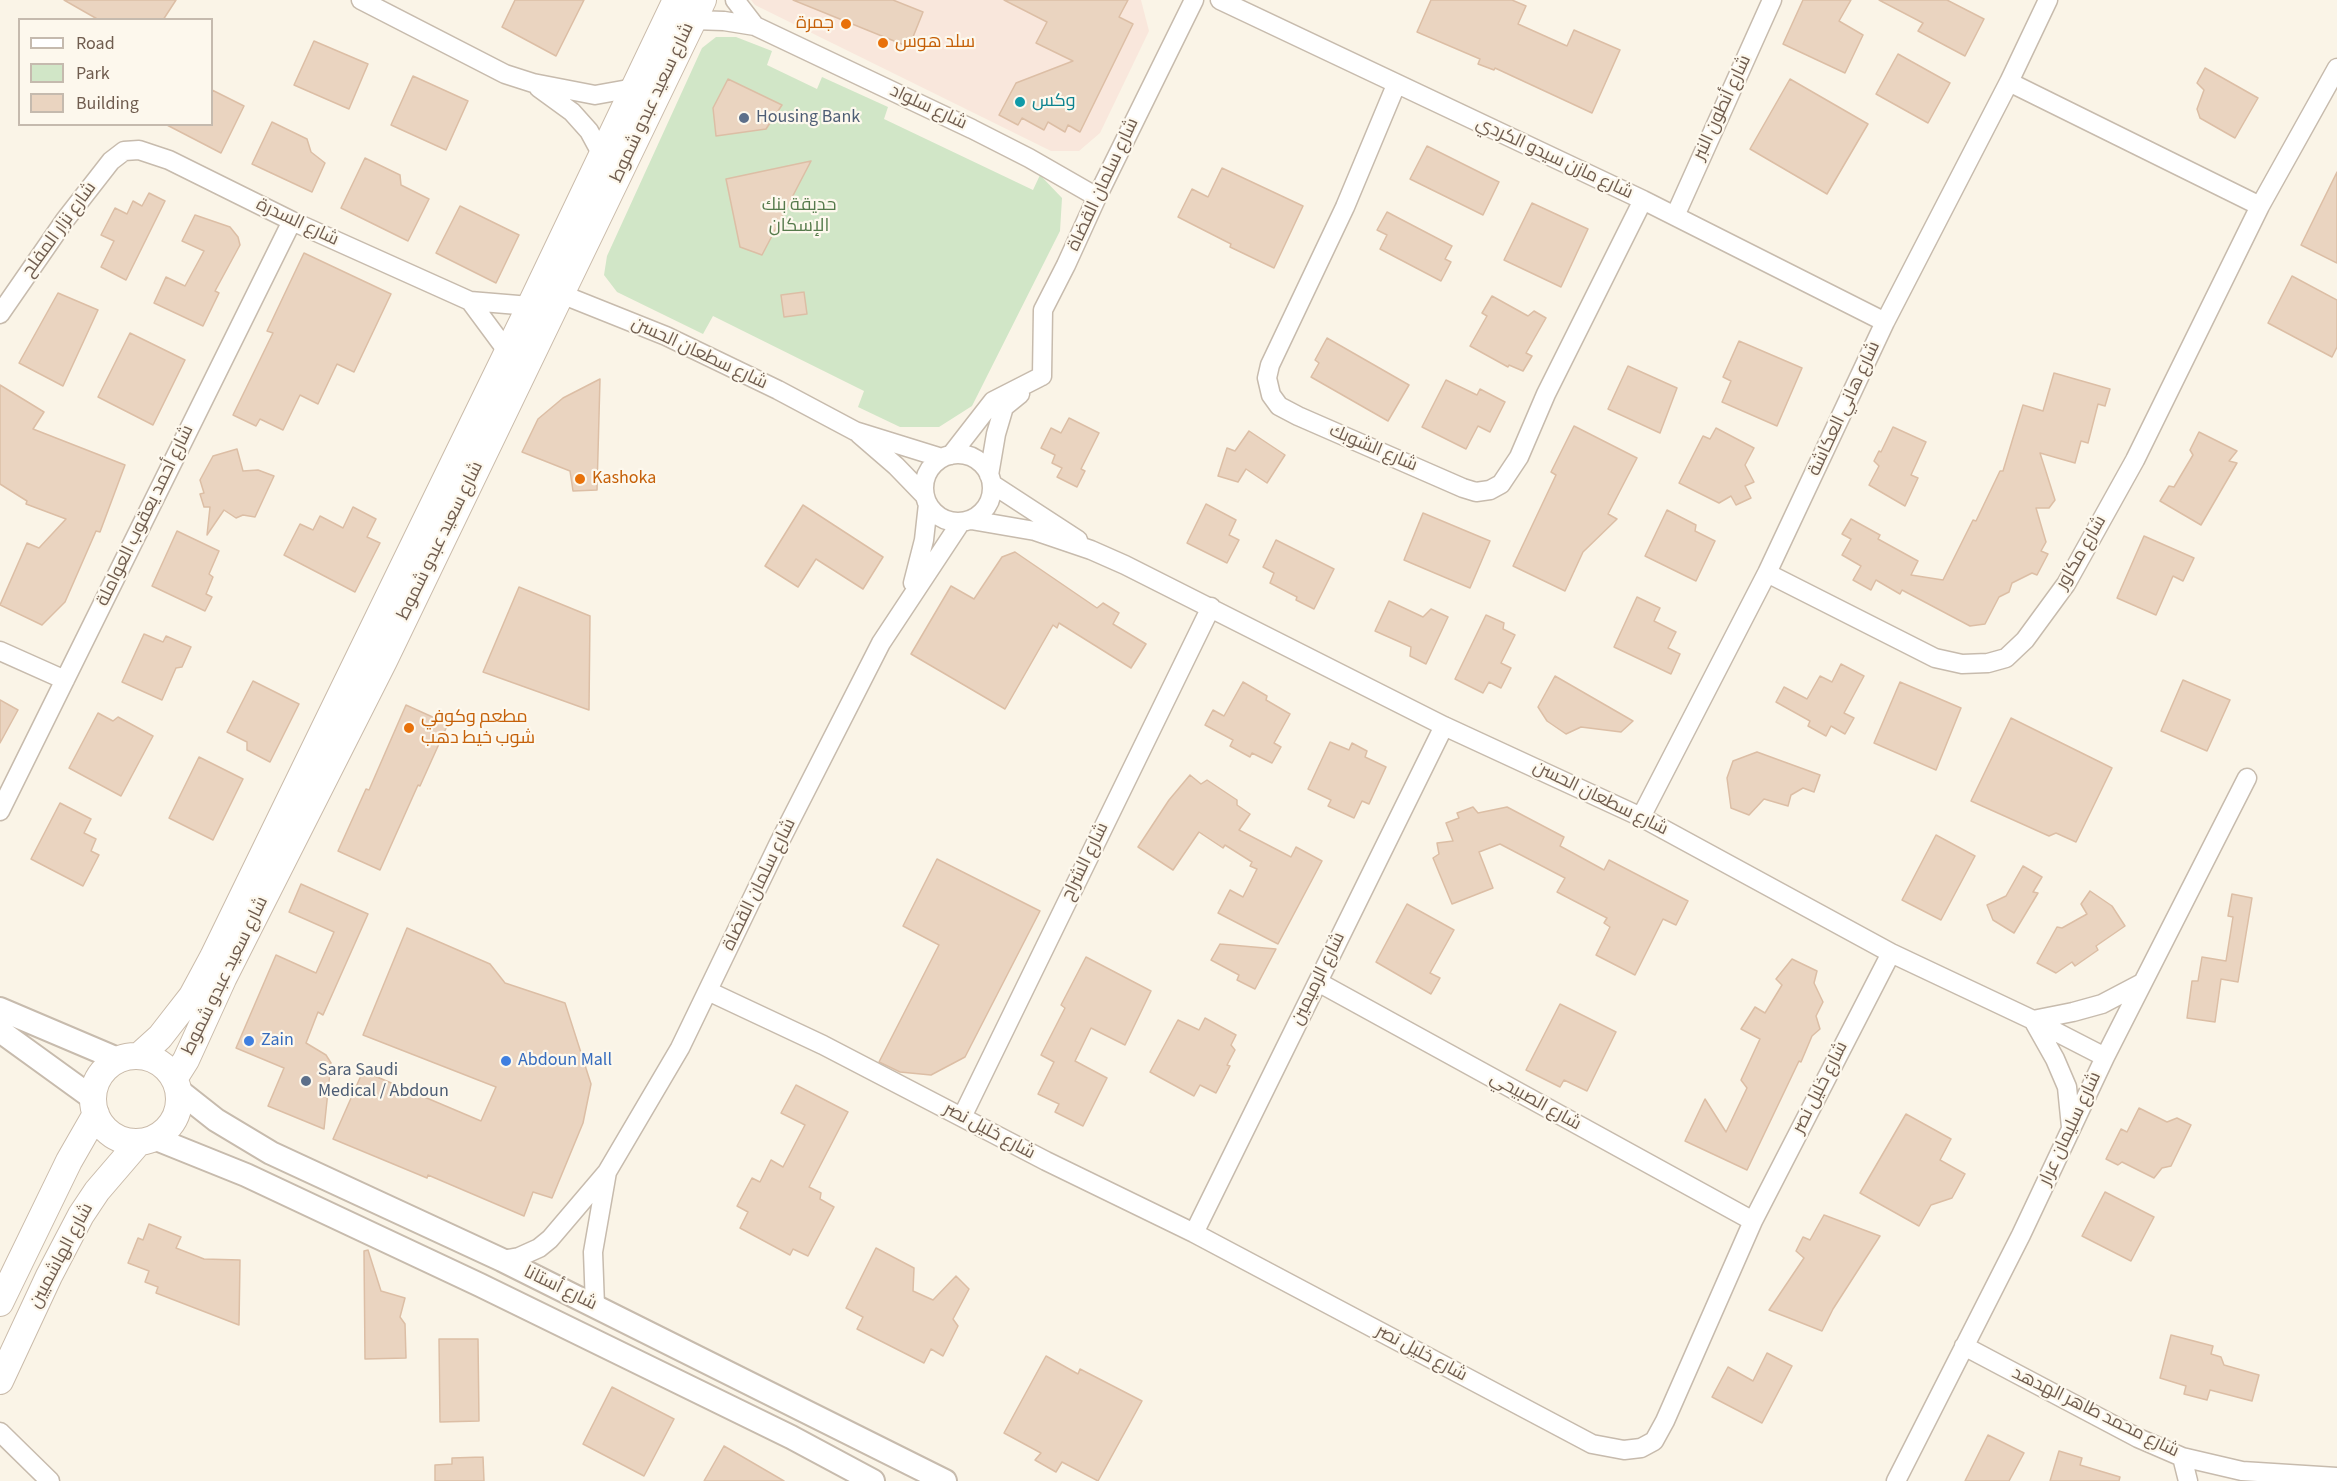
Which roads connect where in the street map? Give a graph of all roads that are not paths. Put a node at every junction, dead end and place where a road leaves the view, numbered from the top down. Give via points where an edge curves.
1 (361, 0) edge
2 (676, 0) edge
3 (735, 0) edge
4 (1194, 0) edge
5 (1220, 0) edge
6 (1772, 0) edge
7 (2048, 0) edge
8 (382, 4) edge
9 (698, 10) edge
10 (755, 26) junction
11 (2337, 68) edge
12 (2009, 82) junction
13 (533, 83) junction
14 (1395, 85) junction
15 (634, 88) junction
16 (124, 151) joint
17 (602, 154) junction
18 (1097, 196) junction
19 (1643, 200) junction
20 (2260, 206) junction
21 (1675, 216) junction
22 (292, 221) junction
23 (544, 295) junction
24 (470, 301) junction
25 (0, 314) edge
26 (1885, 322) junction
27 (507, 351) junction
28 (1042, 376) junction
29 (855, 431) junction
30 (947, 457) junction
31 (991, 480) junction
32 (927, 500) junction
33 (966, 521) junction
34 (1091, 550) junction
35 (1767, 573) junction
36 (910, 597) junction
37 (1211, 607) junction
38 (0, 651) edge
39 (65, 680) junction
40 (1444, 726) junction
41 (2247, 778) dead end
42 (0, 811) edge
43 (1641, 817) junction
44 (1891, 953) junction
45 (1318, 982) junction
46 (2142, 984) junction
47 (708, 991) junction
48 (0, 1009) edge
49 (2033, 1020) junction
50 (0, 1031) edge
51 (2105, 1057) junction
52 (130, 1058) junction
53 (176, 1084) junction
54 (95, 1107) junction
55 (962, 1117) junction
56 (2071, 1127) junction
57 (146, 1140) junction
58 (607, 1172) junction
59 (1753, 1221) junction
60 (1194, 1233) junction
61 (502, 1260) junction
62 (0, 1303) edge
63 (595, 1306) junction
64 (1964, 1347) junction
65 (0, 1381) edge
66 (0, 1432) edge
67 (2182, 1457) junction
68 (2337, 1477) edge
69 (50, 1481) edge
70 (873, 1481) edge
71 (945, 1481) edge
72 (1896, 1481) edge
73 (2188, 1481) edge

1 - 8 street
2 - 15 main road, شارع سعيد عبدو شموط
3 - 10 street, شارع سلواد
4 - 18 street, شارع سلمان القضاة
5 - 14 street, شارع مازن سيدو الكردي
6 - 21 street, شارع أنطون النبر
7 - 12 street, شارع هاني العكاشة
8 - 13 street via 505,74
9 - 10 street, شارع سلواد via 710,19
9 - 23 main road, شارع سعيد عبدو شموط
10 - 18 street, شارع سلواد via 972,129
11 - 20 street, شارع مكاور
12 - 20 street
12 - 26 street, شارع هاني العكاشة
13 - 15 street via 595,95
13 - 17 street via 572,112
14 - 19 street, شارع مازن سيدو الكردي
14 - 19 street, شارع الشوبك via 1345,207 1266,378 1270,395 1279,406 1298,416 1463,488 1476,492 1501,484 1519,457 1546,394
15 - 17 main road, شارع سعيد عبدو شموط
16 - 22 street, شارع السدرة via 139,150 169,160
16 - 25 street, شارع نزار المفلح via 98,177
17 - 23 main road, شارع سعيد عبدو شموط
18 - 28 street, شارع سلمان القضاة via 1043,310
19 - 21 street, شارع مازن سيدو الكردي
20 - 35 street, شارع مكاور via 2135,460 2066,584 2025,640 2006,658 1962,664 1935,658
21 - 26 street, شارع مازن سيدو الكردي
22 - 24 street, شارع السدرة
22 - 39 street, شارع أحمد يعقوب العواملة
23 - 24 street, شارع السدرة
23 - 27 main road, شارع سعيد عبدو شموط
23 - 29 street, شارع سطعان الحسن via 666,336
23 - 53 main road, شارع سعيد عبدو شموط via 329,772 224,979
24 - 27 street, شارع السدرة
26 - 35 street, شارع هاني العكاشة
27 - 52 main road, شارع سعيد عبدو شموط via 213,957 192,996 160,1037
28 - 30 street via 993,401
28 - 31 street via 1004,407 996,434
29 - 30 street, شارع سطعان الحسن
29 - 32 street, شارع سطعان الحسن via 896,466
30 - 31 street via 974,458
30 - 32 street via 927,474
31 - 33 street via 988,506
31 - 34 street, شارع سطعان الحسن
32 - 33 street via 941,518
32 - 36 street, شارع سلمان القضاة via 924,540
33 - 34 street, شارع سطعان الحسن via 1035,531
33 - 36 street, شارع سلمان القضاة
34 - 37 street, شارع سطعان الحسن
35 - 43 street, شارع هاني العكاشة
36 - 47 street, شارع سلمان القضاة via 846,710
37 - 40 street, شارع سطعان الحسن
37 - 55 street, شارع الشراح
38 - 39 street
39 - 42 street, شارع أحمد يعقوب العواملة
40 - 43 street, شارع سطعان الحسن
40 - 45 street, شارع الرميمين
41 - 46 street, شارع سليمان عرار
43 - 44 street, شارع سطعان الحسن
44 - 49 street, شارع سطعان الحسن
44 - 59 street, شارع خليل نصر
45 - 59 street, شارع الصبيحي
45 - 60 street, شارع الرميمين
46 - 49 street via 2103,1004
46 - 51 street, شارع سليمان عرار
47 - 55 street, شارع خليل نصر
47 - 58 street, شارع سلمان القضاة via 680,1048
48 - 52 street
49 - 51 street, شارع سطعان الحسن
49 - 56 street via 2067,1086
50 - 54 street
51 - 56 street, شارع سليمان عرار
52 - 53 main road via 160,1063
52 - 54 main road via 109,1066 101,1076 95,1087
53 - 57 main road via 179,1105 175,1119 166,1130
53 - 61 street, شارع أستانا via 216,1120 271,1153
54 - 57 main road via 103,1126 113,1135 125,1141
54 - 62 main road, شارع الهاشميين
55 - 60 street, شارع خليل نصر
56 - 64 street, شارع سليمان عرار
57 - 65 main road, شارع الهاشميين via 97,1191 81,1215
57 - 70 street, شارع أستانا via 246,1175 480,1285
58 - 61 street, شارع سلمان القضاة via 550,1239 519,1257
58 - 63 street, شارع سلمان القضاة via 593,1252
59 - 60 street, شارع خليل نصر via 1654,1441 1624,1450 1592,1444
61 - 63 street, شارع أستانا
63 - 71 street, شارع أستانا
64 - 67 street, شارع محمد طاهر الهدهد
64 - 72 street, شارع سليمان عرار
66 - 69 street
67 - 68 street, شارع محمد طاهر الهدهد via 2242,1471
67 - 73 street

